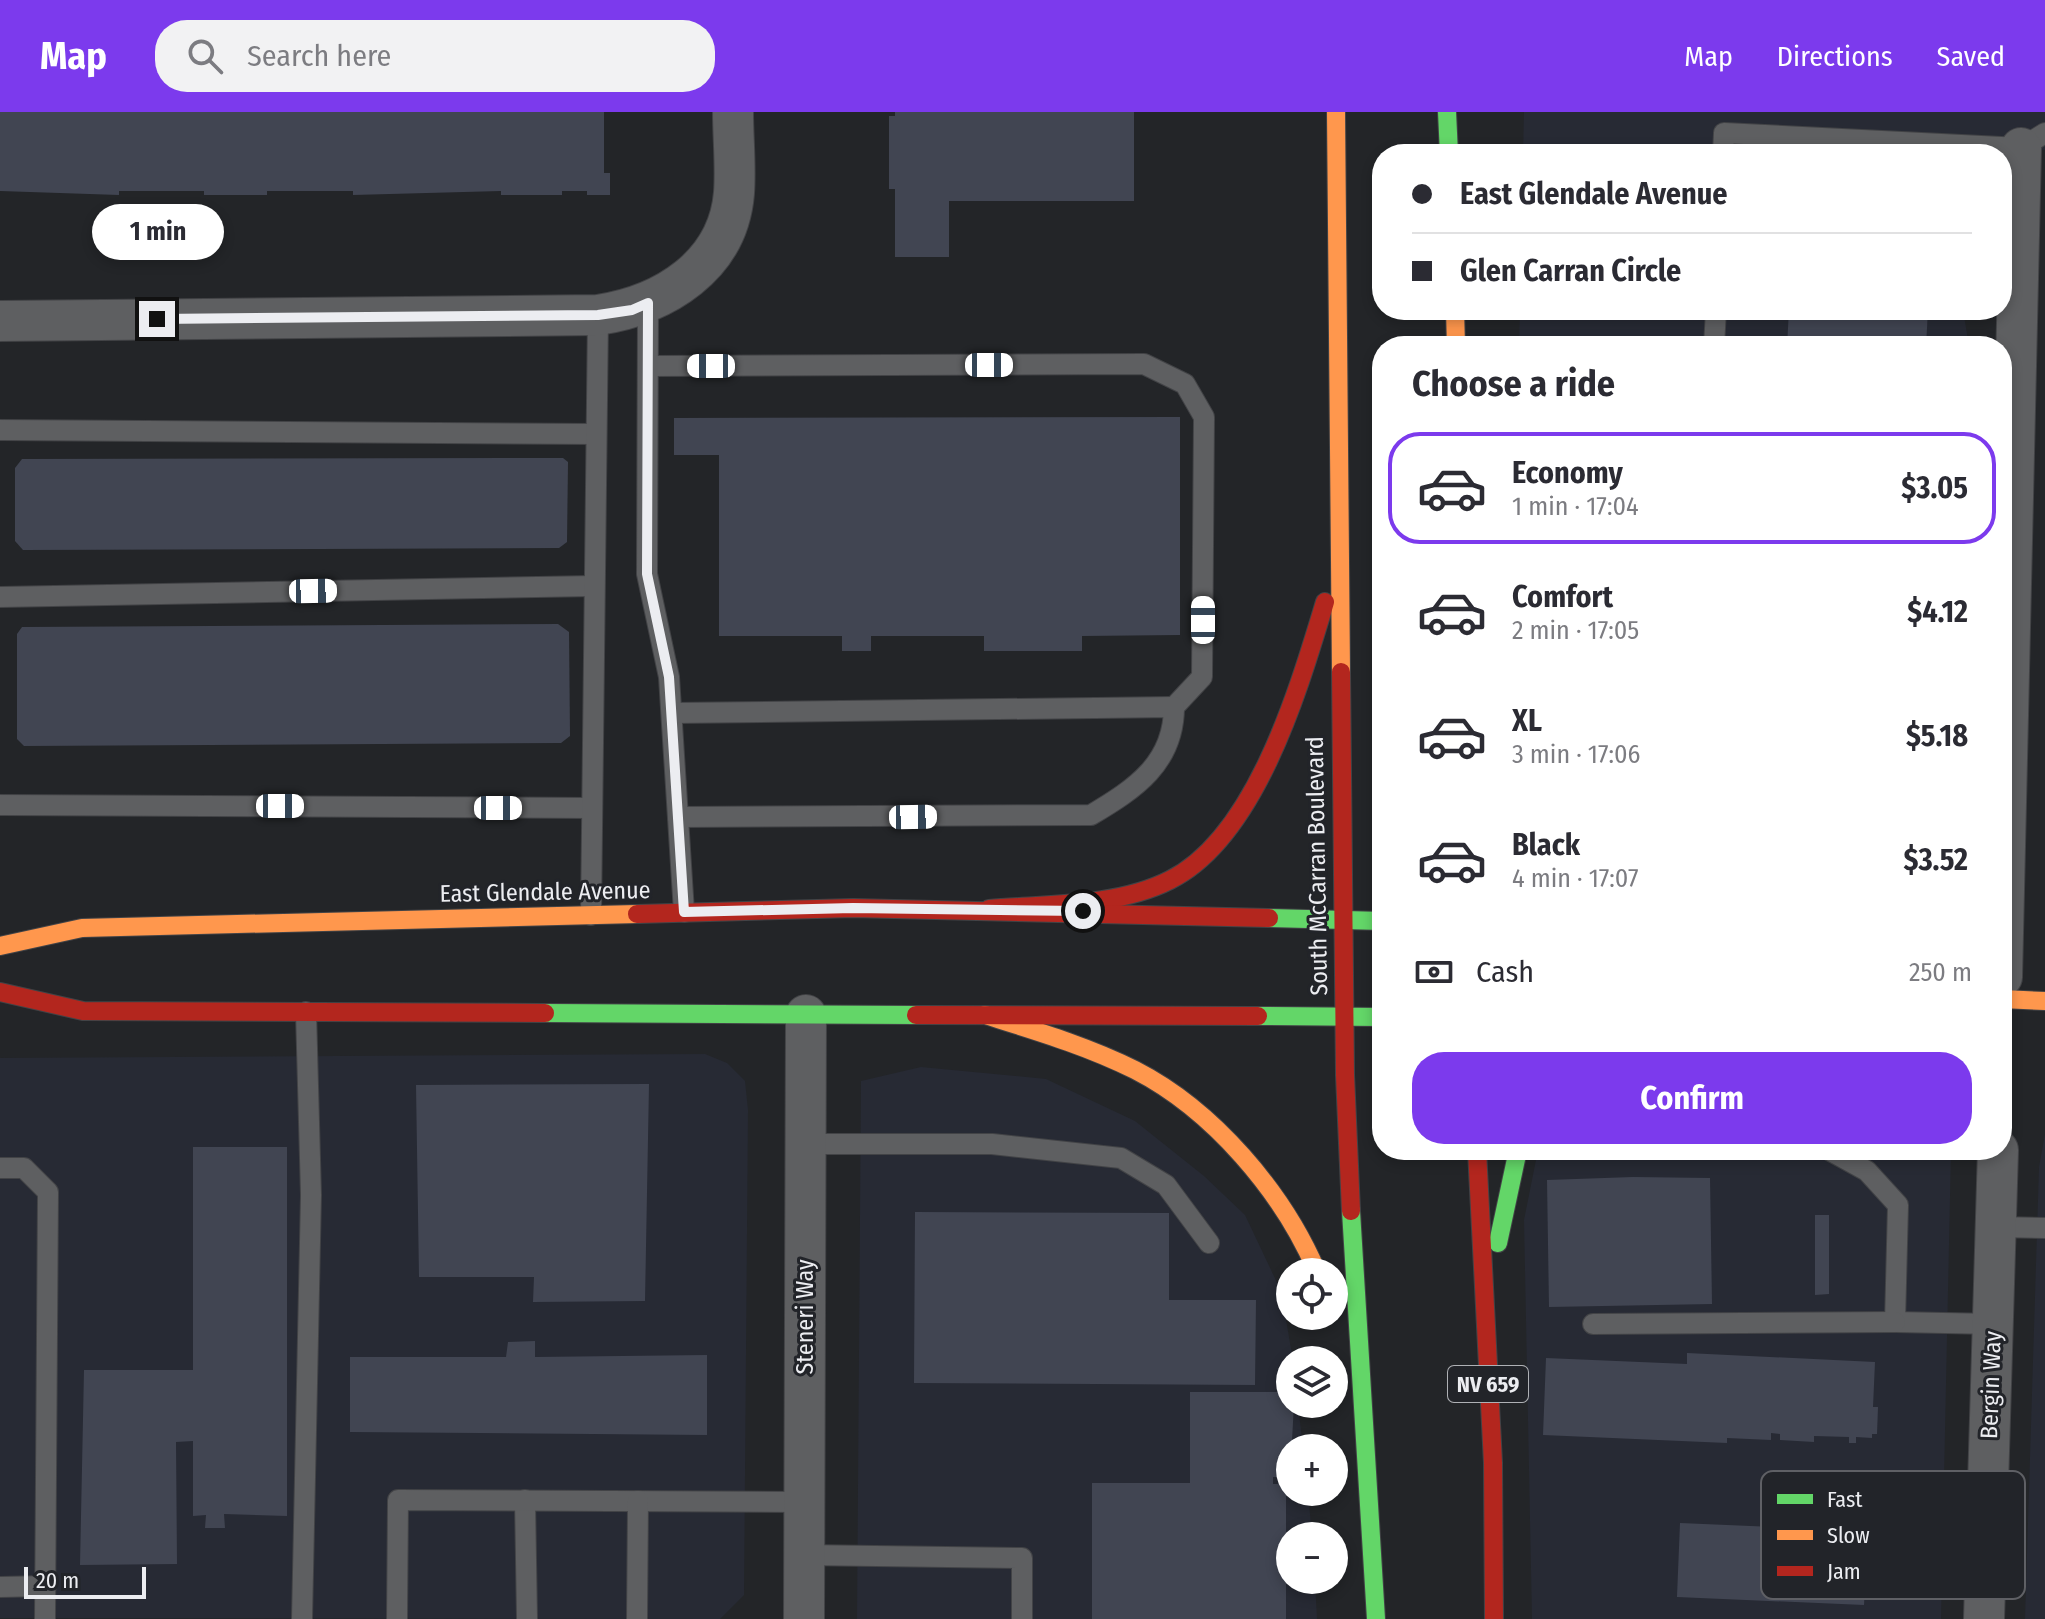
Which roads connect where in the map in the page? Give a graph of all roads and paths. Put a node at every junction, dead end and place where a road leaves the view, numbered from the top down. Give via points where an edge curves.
1 (733, 112) edge
2 (1336, 112) edge
3 (1447, 112) edge
4 (2033, 140) edge
5 (1449, 144) edge
6 (1723, 144) edge
7 (648, 303) junction
8 (598, 315) junction
9 (0, 321) edge
10 (649, 366) junction
11 (0, 430) edge
12 (596, 434) junction
13 (2012, 451) edge
14 (1338, 554) junction
15 (594, 586) junction
16 (0, 597) edge
17 (1174, 707) junction
18 (672, 713) junction
19 (0, 805) edge
20 (591, 808) junction
21 (678, 817) junction
22 (989, 909) junction
23 (684, 912) junction
24 (591, 915) junction
25 (1342, 918) junction
26 (1372, 920) edge
27 (0, 946) edge
28 (0, 992) edge
29 (2012, 999) edge
30 (2045, 1001) edge
31 (306, 1012) junction
32 (806, 1015) junction
33 (985, 1015) junction
34 (1343, 1016) junction
35 (1372, 1017) edge
36 (806, 1144) junction
37 (1477, 1160) edge
38 (1516, 1160) edge
39 (1847, 1160) edge
40 (1998, 1160) edge
41 (0, 1168) edge
42 (1996, 1227) junction
43 (2045, 1228) edge
44 (1209, 1243) dead end
45 (1309, 1258) edge
46 (1484, 1316) junction
47 (1895, 1322) junction
48 (1593, 1324) dead end
49 (1993, 1324) junction
50 (1340, 1336) dead end
51 (1360, 1400) junction
52 (1989, 1471) edge
53 (525, 1500) junction
54 (638, 1501) junction
55 (804, 1502) junction
56 (804, 1555) junction
57 (46, 1586) junction
58 (0, 1587) edge
59 (1985, 1599) edge
60 (45, 1619) edge
61 (302, 1619) edge
62 (397, 1619) edge
63 (527, 1619) edge
64 (637, 1619) edge
65 (804, 1619) edge
66 (1022, 1619) edge
67 (1376, 1619) edge
68 (1494, 1619) edge
69 (1984, 1619) edge

1 - 7 street via 734,195 724,232 700,268
2 - 14 main road, South McCarran Boulevard
3 - 5 main road
4 - 6 lane via 1724,133
4 - 13 street
7 - 8 street
7 - 10 lane
8 - 9 street
8 - 12 lane
10 - 17 lane via 1144,364 1185,384 1204,417 1202,677
10 - 18 lane via 647,574
11 - 12 lane
12 - 15 lane
14 - 22 main road via 1303,679 1254,782 1216,843 1172,879 1113,896
14 - 25 main road, South McCarran Boulevard
15 - 16 lane
15 - 20 lane
17 - 18 lane
17 - 21 lane via 1174,727 1158,764 1132,791 1091,815
18 - 21 lane
19 - 20 lane
20 - 24 lane
21 - 23 lane
22 - 23 main road, East Glendale Avenue
22 - 25 main road, East Glendale Avenue
23 - 24 main road, East Glendale Avenue
24 - 27 main road, East Glendale Avenue via 82,928
25 - 26 main road, East Glendale Avenue
25 - 34 main road, South McCarran Boulevard
28 - 31 main road via 83,1011
29 - 30 main road
31 - 32 main road
31 - 61 lane via 311,1195
32 - 33 main road
32 - 36 street, Steneri Way
33 - 34 main road
33 - 45 main road via 1097,1050 1144,1072 1190,1103 1234,1147 1280,1207
34 - 35 main road
34 - 51 main road, South McCarran Boulevard
36 - 44 lane via 992,1144 1121,1158 1166,1185
36 - 55 street, Steneri Way
37 - 46 main road, NV 659
38 - 46 main road
39 - 47 lane via 1867,1171 1898,1205
40 - 42 street, Bergin Way
41 - 57 lane via 24,1168 48,1192
42 - 43 lane
42 - 49 street, Bergin Way
46 - 68 main road, NV 659 via 1493,1463
47 - 48 lane
47 - 49 lane
49 - 52 street, Bergin Way
50 - 51 main road
51 - 67 main road, South McCarran Boulevard
53 - 54 lane
53 - 62 lane via 398,1500
53 - 63 lane
54 - 55 lane
54 - 64 lane
55 - 56 street, Steneri Way
56 - 65 street, Steneri Way
56 - 66 lane via 1022,1558
57 - 58 lane
57 - 60 lane
59 - 69 street, Bergin Way

